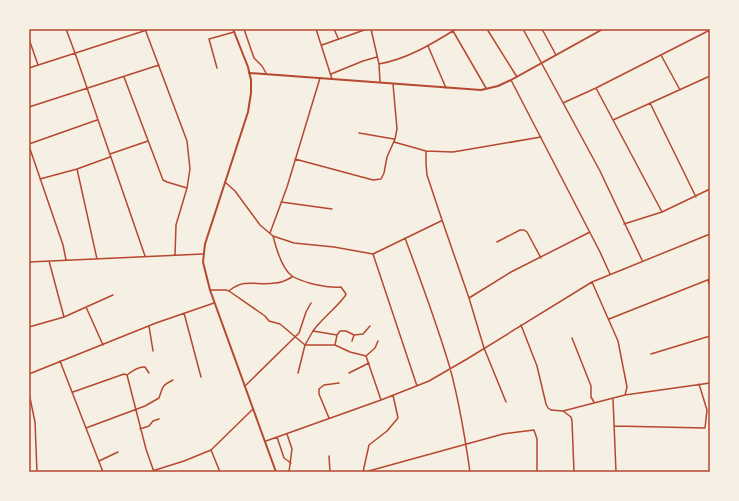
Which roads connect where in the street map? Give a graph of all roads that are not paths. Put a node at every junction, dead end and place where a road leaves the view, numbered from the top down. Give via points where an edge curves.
1 (66, 29) edge
2 (150, 29) edge
3 (244, 29) edge
4 (316, 29) edge
5 (334, 29) edge
6 (367, 29) edge
7 (371, 29) edge
8 (456, 29) edge
9 (488, 29) edge
10 (523, 29) edge
11 (542, 29) edge
12 (603, 29) edge
13 (145, 30) edge
14 (710, 30) edge
15 (234, 31) edge
16 (453, 31) junction
17 (29, 38) edge
18 (338, 39) junction
19 (322, 45) junction
20 (428, 46) junction
21 (75, 53) junction
22 (556, 55) junction
23 (661, 55) junction
24 (377, 57) junction
25 (542, 62) junction
26 (378, 64) junction
27 (38, 65) junction
28 (159, 65) junction
29 (29, 68) edge
30 (217, 68) dead end
31 (249, 73) junction
32 (266, 74) junction
33 (331, 74) junction
34 (124, 76) junction
35 (710, 76) edge
36 (517, 77) junction
37 (320, 78) junction
38 (333, 79) junction
39 (511, 80) junction
40 (380, 83) junction
41 (393, 84) junction
42 (87, 88) junction
43 (446, 88) junction
44 (596, 88) junction
45 (486, 89) junction
46 (680, 90) junction
47 (564, 103) junction
48 (650, 103) junction
49 (29, 107) edge
50 (98, 120) junction
51 (613, 120) junction
52 (359, 133) dead end
53 (541, 137) junction
54 (395, 139) junction
55 (148, 141) junction
56 (394, 142) junction
57 (29, 145) edge
58 (426, 151) junction
59 (109, 154) junction
60 (110, 157) junction
61 (295, 159) junction
62 (77, 169) junction
63 (40, 179) junction
64 (225, 182) junction
65 (187, 188) junction
66 (710, 189) edge
67 (696, 197) junction
68 (281, 202) junction
69 (332, 209) dead end
70 (662, 212) junction
71 (442, 220) junction
72 (624, 224) junction
73 (590, 232) junction
74 (270, 233) junction
75 (710, 234) edge
76 (273, 236) junction
77 (405, 238) junction
78 (497, 242) dead end
79 (203, 254) junction
80 (373, 254) junction
81 (175, 255) junction
82 (144, 256) junction
83 (541, 258) junction
84 (97, 259) junction
85 (66, 260) junction
86 (50, 261) junction
87 (642, 261) junction
88 (29, 262) edge
89 (610, 274) junction
90 (292, 277) junction
91 (709, 280) edge
92 (592, 282) junction
93 (710, 287) edge
94 (210, 290) junction
95 (229, 291) junction
96 (113, 295) dead end
97 (469, 298) junction
98 (214, 303) junction
99 (311, 303) dead end
100 (86, 306) junction
101 (184, 313) junction
102 (64, 317) junction
103 (609, 319) junction
104 (521, 325) junction
105 (149, 326) junction
106 (370, 326) dead end
107 (29, 328) edge
108 (313, 331) junction
109 (337, 335) junction
110 (354, 335) junction
111 (710, 336) edge
112 (295, 337) junction
113 (572, 338) dead end
114 (352, 341) dead end
115 (378, 341) dead end
116 (336, 344) junction
117 (103, 345) junction
118 (305, 345) junction
119 (484, 348) junction
120 (153, 351) dead end
121 (651, 354) dead end
122 (366, 356) junction
123 (60, 361) junction
124 (369, 363) junction
125 (450, 368) junction
126 (148, 373) dead end
127 (298, 373) dead end
128 (349, 373) dead end
129 (29, 374) edge
130 (127, 375) junction
131 (201, 377) dead end
132 (173, 380) dead end
133 (338, 383) dead end
134 (710, 383) edge
135 (699, 384) junction
136 (245, 386) junction
137 (417, 386) junction
138 (73, 392) junction
139 (29, 393) edge
140 (393, 395) junction
141 (625, 395) junction
142 (613, 399) junction
143 (381, 400) junction
144 (506, 402) dead end
145 (594, 403) junction
146 (253, 409) junction
147 (136, 410) junction
148 (563, 411) junction
149 (159, 418) dead end
150 (329, 418) junction
151 (614, 426) junction
152 (86, 428) junction
153 (140, 429) junction
154 (287, 434) junction
155 (277, 438) junction
156 (264, 442) junction
157 (466, 444) junction
158 (211, 450) junction
159 (118, 452) dead end
160 (329, 456) dead end
161 (99, 460) junction
162 (291, 463) junction
163 (154, 471) edge
164 (37, 472) edge
165 (103, 472) edge
166 (148, 472) edge
167 (220, 472) edge
168 (276, 472) edge
169 (289, 472) edge
170 (330, 472) edge
171 (364, 472) edge
172 (470, 472) edge
173 (537, 472) edge
174 (574, 472) edge
175 (616, 472) edge

1 - 21 street
2 - 13 street
3 - 32 street via 254,58
4 - 19 street
5 - 18 street
6 - 18 street
7 - 24 street
8 - 16 street
9 - 36 street
10 - 25 street
11 - 22 street
12 - 22 main road
13 - 21 street
13 - 28 street
14 - 23 street
15 - 30 street via 208,39
15 - 31 main road
16 - 20 street
16 - 45 street
17 - 27 street
18 - 19 street
19 - 33 street
20 - 26 street via 396,60
20 - 43 street
21 - 27 street
21 - 42 street
22 - 25 main road
23 - 44 street
23 - 46 street
24 - 26 street
24 - 33 street
25 - 36 main road
25 - 47 street
26 - 40 street
27 - 29 street
28 - 34 street
28 - 65 street via 187,141 190,169
31 - 32 main road
31 - 64 main road via 252,90 248,112
32 - 37 main road
33 - 38 street
34 - 42 street
34 - 55 street
35 - 46 street
36 - 39 main road
37 - 38 main road
37 - 61 street
38 - 40 main road
39 - 45 main road
39 - 53 street
40 - 41 main road
41 - 43 main road
41 - 54 street via 397,129
42 - 49 street
42 - 50 street
43 - 45 main road
44 - 47 street
44 - 51 street
46 - 48 street
47 - 72 street via 600,171
48 - 51 street
48 - 67 street
50 - 57 street
50 - 59 street
51 - 70 street
52 - 54 street
53 - 58 street via 453,152
53 - 73 street
54 - 56 street
55 - 59 street
55 - 65 street via 163,180
56 - 58 street
56 - 61 street via 387,157 384,173 381,179 377,180
57 - 63 street
58 - 71 street via 427,175
59 - 60 street
60 - 62 street
60 - 82 street
61 - 68 street
62 - 63 street
62 - 84 street
63 - 85 street
64 - 74 street via 235,190 260,225
64 - 79 main road
65 - 81 street via 176,225
66 - 67 street
67 - 70 street
68 - 69 street
68 - 74 street
70 - 72 street
71 - 77 street
71 - 97 street
72 - 87 street
73 - 83 street
73 - 89 street
74 - 76 street
75 - 87 street
76 - 80 street via 294,243
76 - 90 street via 276,248
77 - 80 street
77 - 125 street
78 - 83 street via 524,230
79 - 81 street
79 - 94 main road via 203,266
80 - 137 street
81 - 82 street
82 - 84 street
83 - 97 street via 511,272
84 - 85 street
85 - 86 street
86 - 88 street
86 - 102 street
87 - 89 street
89 - 92 street
90 - 95 street via 275,284 241,284
90 - 108 street via 326,287 341,287 346,294
91 - 93 street
91 - 103 street
92 - 103 street
92 - 104 street
94 - 95 street
94 - 98 main road
95 - 112 street via 269,321 280,324
96 - 100 street
97 - 119 street
98 - 101 street
98 - 136 main road
99 - 112 street
100 - 102 street
100 - 117 street
101 - 105 street
101 - 131 street
102 - 107 street
103 - 141 street via 621,349 627,387
104 - 119 street
104 - 148 street via 537,366 548,408 556,412
105 - 117 street
105 - 120 street
106 - 110 street via 363,334
108 - 109 street
108 - 118 street
109 - 110 street via 340,331
109 - 116 street
110 - 114 street
111 - 121 street
112 - 118 street
112 - 136 street
113 - 145 street
115 - 122 street via 375,348
116 - 118 street
116 - 122 street via 350,352
117 - 123 street
118 - 127 street
119 - 125 street
119 - 144 street
122 - 124 street
123 - 129 street
123 - 138 street
124 - 128 street
124 - 143 street
125 - 137 street
125 - 157 street
126 - 130 street via 143,366
130 - 138 street
130 - 147 street
132 - 147 street via 160,390 159,398
133 - 150 street via 324,385 319,389
134 - 135 street
135 - 141 street
135 - 151 street via 707,410 705,428
136 - 146 main road
137 - 140 street
138 - 152 street
139 - 164 street via 35,422
140 - 143 street
140 - 171 street via 398,418 387,431 369,445
141 - 142 street
142 - 145 street
142 - 151 street
143 - 150 street
145 - 148 street
146 - 156 main road
146 - 158 street
147 - 152 street
147 - 153 street
148 - 174 street via 572,421
149 - 153 street
150 - 154 street
151 - 175 street
152 - 161 street
153 - 163 street
154 - 155 street
154 - 162 street via 292,449
155 - 156 street
155 - 162 street via 284,458
156 - 168 main road
157 - 171 street
157 - 172 street
157 - 173 street via 503,434 534,430 537,439
158 - 163 street
158 - 167 street
159 - 161 street
160 - 170 street
161 - 165 street
162 - 169 street
163 - 166 street

